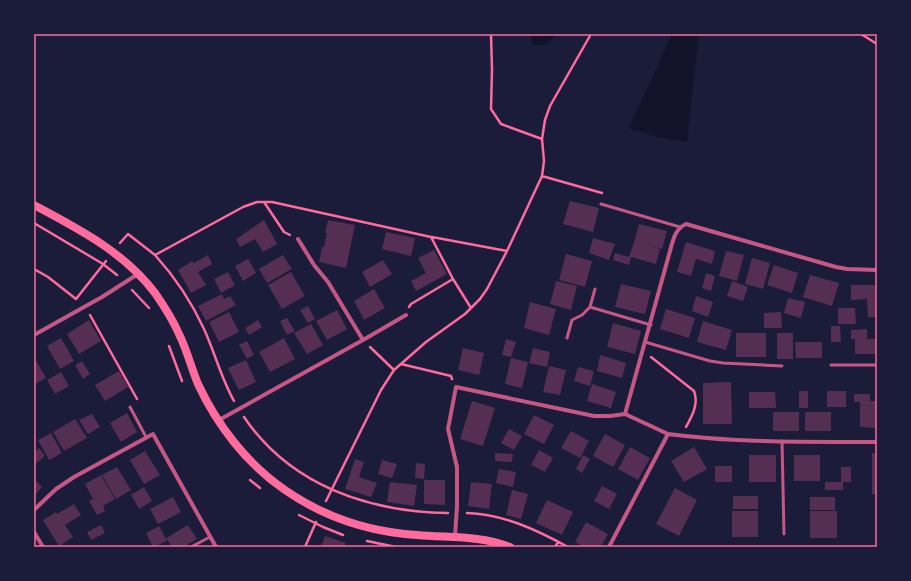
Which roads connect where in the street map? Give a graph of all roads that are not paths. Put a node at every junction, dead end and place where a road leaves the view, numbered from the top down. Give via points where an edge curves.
1 (601, 204) dead end
2 (34, 205) edge
3 (680, 227) junction
4 (298, 239) road end
5 (877, 270) edge
6 (138, 274) junction
7 (595, 289) dead end
8 (590, 307) junction
9 (406, 315) road end
10 (651, 325) junction
11 (34, 335) edge
12 (567, 338) dead end
13 (363, 340) junction
14 (645, 342) junction
15 (831, 365) dead end
16 (877, 365) edge
17 (782, 366) dead end
18 (130, 407) dead end
19 (625, 414) junction
20 (219, 420) junction
21 (668, 434) junction
22 (146, 438) junction
23 (782, 441) junction
24 (877, 442) edge
25 (34, 510) edge
26 (34, 532) edge
27 (784, 534) dead end
28 (455, 536) junction
29 (210, 537) junction
30 (43, 547) edge
31 (191, 547) edge
32 (216, 547) edge
33 (510, 547) edge
34 (609, 547) edge

1 - 3 lane
2 - 6 main road via 87,234
3 - 5 street via 686,224 836,267
3 - 10 street via 673,242
4 - 13 street
6 - 11 street
6 - 20 main road via 155,293 172,320 199,384
7 - 8 lane
8 - 10 lane
8 - 12 lane via 572,320
9 - 13 street
10 - 14 street
13 - 20 street
14 - 17 lane via 723,363
14 - 19 street
15 - 16 lane
18 - 22 lane
19 - 21 street
19 - 28 street via 594,416 456,387 448,429 457,467
20 - 28 main road via 244,454 268,477 321,511 344,521 374,529 417,535
21 - 23 street via 692,438
21 - 34 street
22 - 25 street via 56,488
22 - 29 street via 152,434
23 - 24 street
23 - 27 lane
26 - 30 street
28 - 33 main road
29 - 31 lane
29 - 32 street

